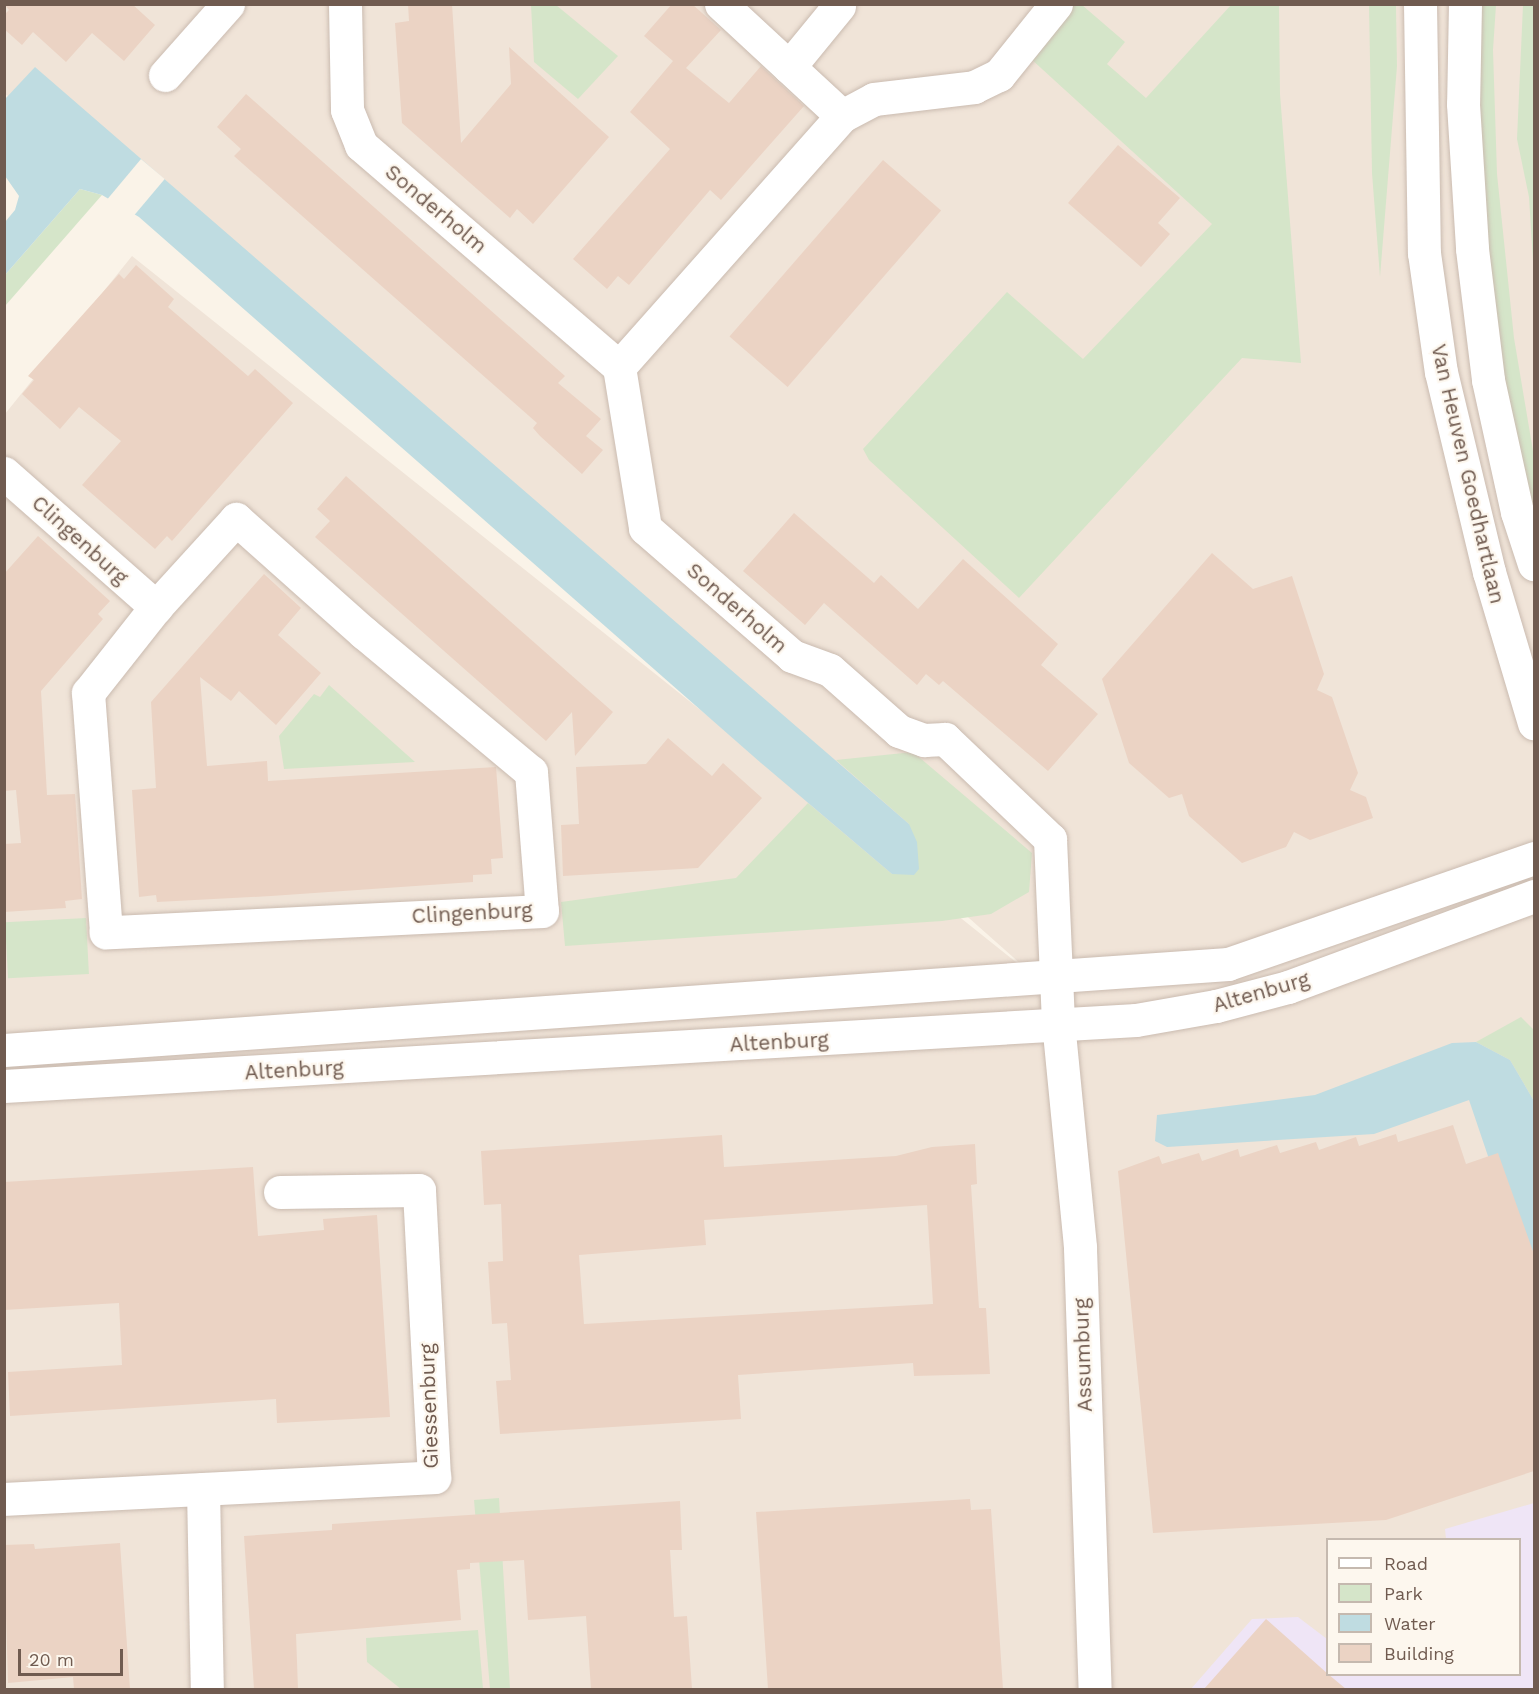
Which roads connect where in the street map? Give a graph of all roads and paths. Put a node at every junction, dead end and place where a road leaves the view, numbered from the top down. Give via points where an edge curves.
1 (228, 4) edge
2 (345, 4) edge
3 (722, 4) edge
4 (1056, 4) edge
5 (1420, 4) edge
6 (1465, 4) edge
7 (839, 6) edge
8 (789, 67) junction
9 (165, 75) dead end
10 (842, 116) junction
11 (619, 368) junction
12 (4, 473) edge
13 (1534, 564) edge
14 (156, 607) junction
15 (1534, 723) edge
16 (1534, 858) edge
17 (1534, 896) edge
18 (1057, 977) junction
19 (1058, 1022) junction
20 (4, 1050) edge
21 (4, 1086) edge
22 (280, 1192) dead end
23 (203, 1489) junction
24 (4, 1498) edge
25 (207, 1689) edge
26 (1095, 1689) edge

1 - 9 street
2 - 11 street, Sonderholm via 347,110 361,145
3 - 8 street
4 - 10 street via 999,75 974,87 874,99
5 - 15 street, Van Heuven Goedhartlaan via 1424,253 1441,372 1489,572
6 - 13 street, Van Heuven Goedhartlaan via 1462,104 1483,345 1517,512
7 - 8 street
8 - 10 street
10 - 11 street
11 - 18 street, Sonderholm via 645,528 792,656 830,670 899,731 924,740 945,739 1050,839
12 - 14 street, Clingenburg
14 - 14 street, Clingenburg via 88,693 106,932 542,910 531,772 364,633 236,519
16 - 18 street, Altenburg via 1228,964
17 - 19 street, Altenburg via 1288,987 1216,1006 1136,1020
18 - 19 street, Sonderholm
18 - 20 street, Altenburg
19 - 21 street, Altenburg via 821,1040
19 - 26 street, Assumburg via 1080,1248
22 - 23 street, Giessenburg via 419,1190 434,1477
23 - 24 street, Giessenburg
23 - 25 street

